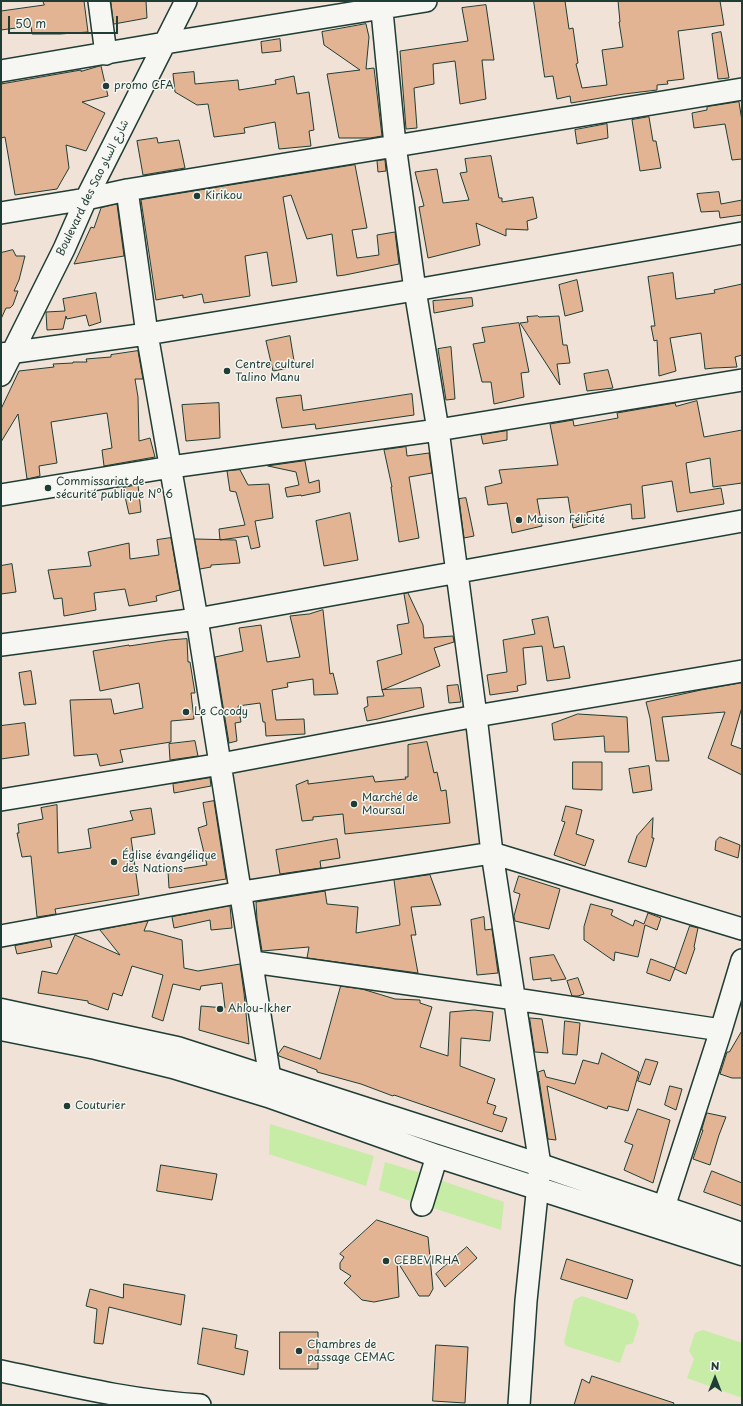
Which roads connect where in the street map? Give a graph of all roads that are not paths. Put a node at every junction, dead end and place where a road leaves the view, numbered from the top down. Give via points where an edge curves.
1 (99, 1) edge
2 (186, 1) edge
3 (426, 1) edge
4 (381, 5) edge
5 (165, 43) junction
6 (106, 54) junction
7 (1, 71) edge
8 (742, 88) edge
9 (395, 145) junction
10 (127, 190) junction
11 (86, 199) junction
12 (1, 214) edge
13 (742, 233) edge
14 (415, 290) junction
15 (147, 334) junction
16 (6, 353) edge
17 (1, 375) edge
18 (742, 380) edge
19 (438, 430) junction
20 (171, 468) junction
21 (1, 495) edge
22 (742, 521) edge
23 (457, 572) junction
24 (197, 619) junction
25 (1, 645) edge
26 (742, 671) edge
27 (476, 716) junction
28 (221, 764) junction
29 (1, 800) edge
30 (492, 854) junction
31 (242, 892) junction
32 (742, 929) edge
33 (1, 936) edge
34 (742, 960) edge
35 (253, 962) junction
36 (515, 999) junction
37 (1, 1010) edge
38 (1, 1029) edge
39 (721, 1030) junction
40 (269, 1087) junction
41 (438, 1156) junction
42 (540, 1166) junction
43 (538, 1189) junction
44 (422, 1205) dead end
45 (664, 1207) junction
46 (742, 1234) edge
47 (742, 1254) edge
48 (1, 1371) edge
49 (200, 1405) edge
50 (519, 1405) edge

1 - 6 street
2 - 5 street, Boulevard des Sao شارع الساو
3 - 4 street
4 - 5 street
4 - 9 street
5 - 6 street
5 - 11 street, Boulevard des Sao شارع الساو
6 - 7 street
8 - 9 street
9 - 10 street
9 - 14 street
10 - 11 street
10 - 15 street
11 - 12 street
11 - 16 street, Boulevard des Sao شارع الساو via 64,249
13 - 14 street
14 - 15 street
14 - 19 street
15 - 16 street
15 - 20 street
16 - 17 street, Boulevard des Sao شارع الساو
18 - 19 street
19 - 20 street
19 - 23 street
20 - 21 street
20 - 24 street
22 - 23 street
23 - 24 street
23 - 27 street
24 - 25 street
24 - 28 street
26 - 27 street
27 - 28 street
27 - 30 street
28 - 29 street
28 - 31 street
30 - 31 street
30 - 32 street
30 - 36 street
31 - 33 street
31 - 35 street
34 - 39 street
35 - 36 street
35 - 40 street
36 - 39 street
36 - 42 street
37 - 40 main road via 177,1048
38 - 40 main road
39 - 45 street
40 - 41 main road
40 - 42 main road
41 - 43 main road
41 - 44 street
42 - 43 street
42 - 45 main road
43 - 47 main road
43 - 50 street via 526,1301
45 - 46 main road
48 - 49 street via 112,1395

